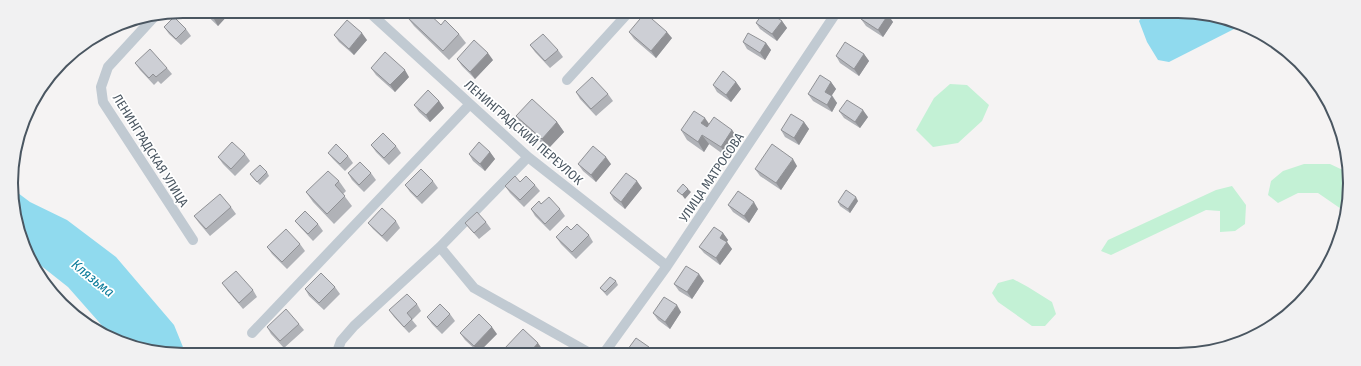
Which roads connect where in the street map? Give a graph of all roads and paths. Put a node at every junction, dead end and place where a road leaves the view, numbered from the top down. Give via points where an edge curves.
1 (376, 18) edge
2 (624, 18) edge
3 (833, 18) edge
4 (150, 21) edge
5 (567, 80) dead end
6 (470, 104) junction
7 (528, 157) junction
8 (193, 240) dead end
9 (440, 247) junction
10 (667, 266) junction
11 (252, 333) dead end
12 (338, 348) edge
13 (581, 348) edge
14 (607, 348) edge

1 - 6 street, ЛЕНИНГРАДСКИЙ ПЕРЕУЛОК
2 - 5 street
3 - 10 street, УЛИЦА МАТРОСОВА
4 - 8 street, ЛЕНИНГРАДСКАЯ УЛИЦА via 108,67 101,87 103,102
6 - 7 street, ЛЕНИНГРАДСКИЙ ПЕРЕУЛОК
6 - 11 street
7 - 9 street
7 - 10 street, ЛЕНИНГРАДСКИЙ ПЕРЕУЛОК
9 - 12 street via 354,326
9 - 13 street via 474,288
10 - 14 street, УЛИЦА МАТРОСОВА

